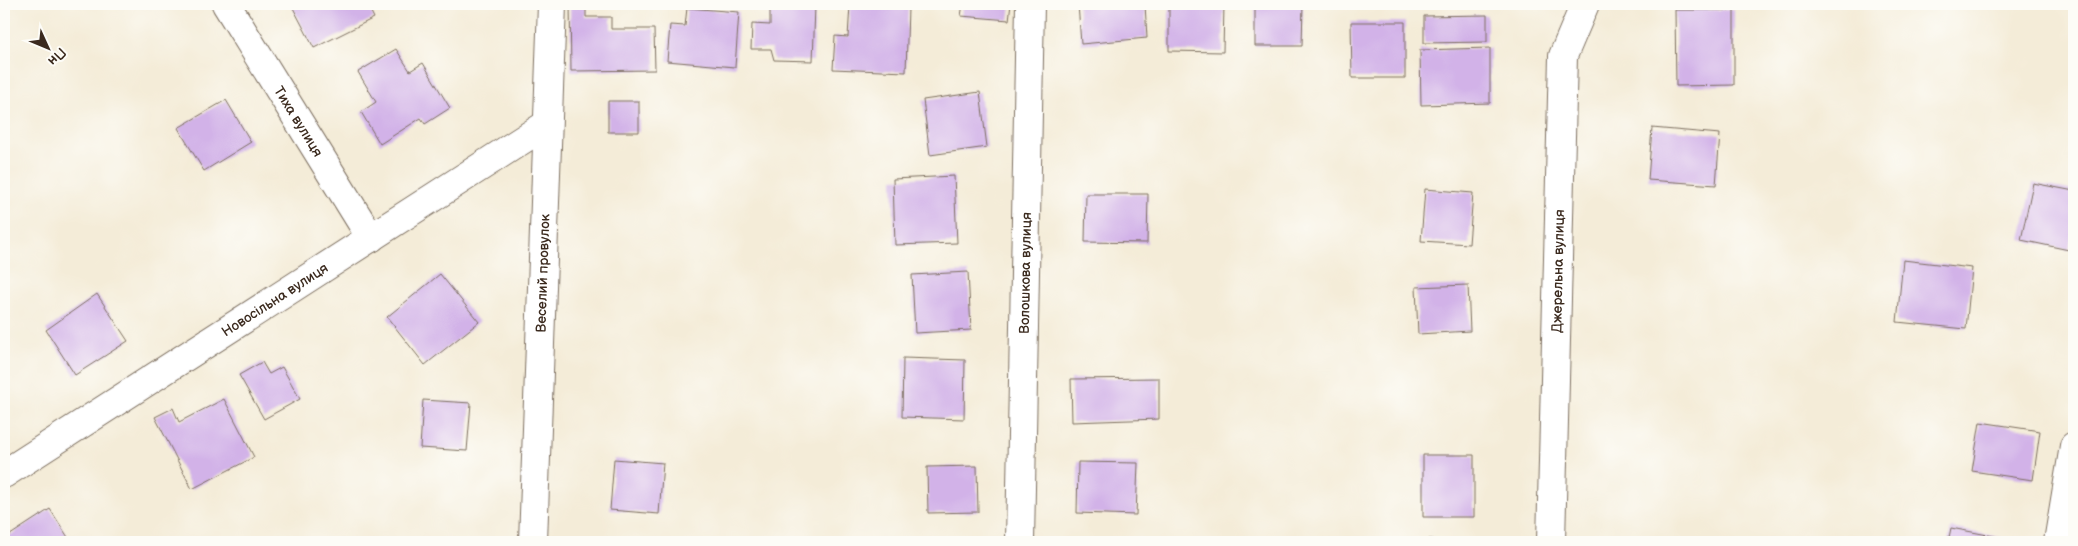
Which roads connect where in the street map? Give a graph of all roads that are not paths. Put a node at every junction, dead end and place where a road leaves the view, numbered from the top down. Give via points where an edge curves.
1 (226, 4) edge
2 (552, 4) edge
3 (1030, 4) edge
4 (1585, 4) edge
5 (547, 124) junction
6 (371, 238) junction
7 (2074, 446) edge
8 (4, 474) edge
9 (533, 542) edge
10 (1020, 542) edge
11 (1551, 542) edge
12 (2058, 542) edge

1 - 6 street, Тиха вулиця
2 - 5 street, Веселий провулок
3 - 10 street, Волошкова вулиця
4 - 11 street, Джерельна вулиця via 1563,56
5 - 6 street, Новосільна вулиця
5 - 9 street, Веселий провулок
6 - 8 street, Новосільна вулиця
7 - 12 street

